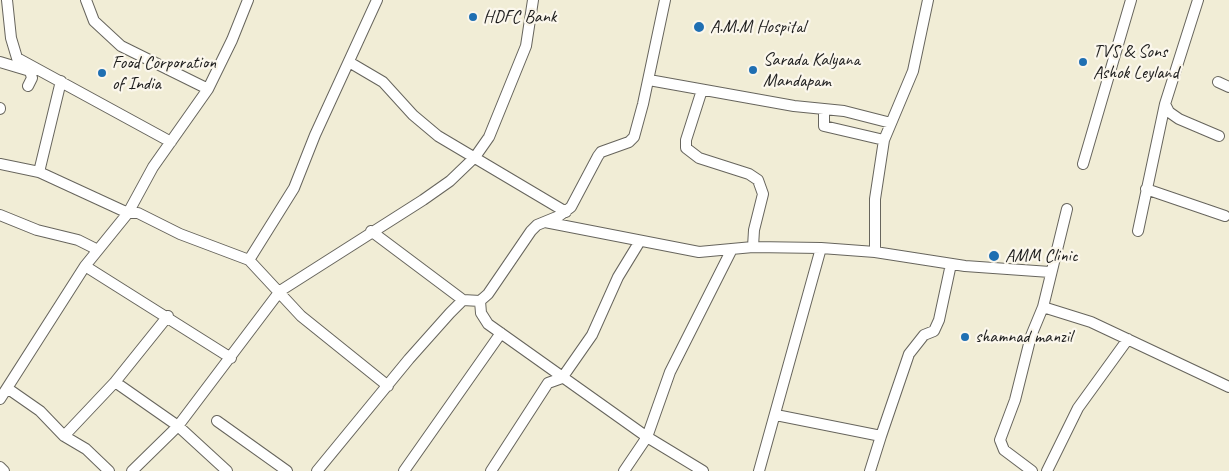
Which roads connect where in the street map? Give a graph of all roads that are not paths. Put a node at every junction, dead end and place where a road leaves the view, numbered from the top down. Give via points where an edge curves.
1 (7, 0) edge
2 (86, 0) edge
3 (248, 0) edge
4 (377, 0) edge
5 (533, 0) edge
6 (666, 0) edge
7 (928, 0) edge
8 (1131, 0) edge
9 (1198, 0) edge
10 (0, 62) edge
11 (349, 62) junction
12 (649, 80) junction
13 (61, 82) junction
14 (1218, 82) dead end
15 (28, 86) dead end
16 (1229, 87) edge
17 (208, 89) junction
18 (702, 90) junction
19 (1165, 104) junction
20 (824, 112) dead end
21 (891, 123) junction
22 (1219, 136) dead end
23 (884, 140) junction
24 (171, 142) junction
25 (475, 157) junction
26 (0, 164) edge
27 (1083, 164) dead end
28 (39, 172) junction
29 (1146, 189) junction
30 (1067, 208) dead end
31 (566, 212) junction
32 (128, 213) junction
33 (0, 215) edge
34 (1225, 216) dead end
35 (544, 222) junction
36 (371, 231) junction
37 (1138, 231) dead end
38 (640, 242) junction
39 (753, 247) junction
40 (821, 248) junction
41 (96, 250) junction
42 (731, 250) junction
43 (875, 252) junction
44 (249, 260) junction
45 (951, 264) junction
46 (85, 266) junction
47 (1050, 272) junction
48 (280, 291) junction
49 (463, 300) junction
50 (480, 300) junction
51 (1043, 307) junction
52 (168, 316) junction
53 (501, 333) junction
54 (1128, 339) junction
55 (231, 358) junction
56 (562, 378) junction
57 (115, 382) junction
58 (388, 386) junction
59 (1229, 387) edge
60 (7, 388) junction
61 (0, 400) edge
62 (776, 415) junction
63 (217, 422) dead end
64 (178, 426) junction
65 (64, 436) junction
66 (647, 436) junction
67 (881, 436) junction
68 (0, 467) edge
69 (4, 471) edge
70 (109, 471) edge
71 (132, 471) edge
72 (227, 471) edge
73 (287, 471) edge
74 (316, 471) edge
75 (404, 471) edge
76 (491, 471) edge
77 (624, 471) edge
78 (703, 471) edge
79 (759, 471) edge
80 (870, 471) edge
81 (1032, 471) edge
82 (1047, 471) edge

1 - 13 street via 16,58
2 - 17 street via 94,21 121,46
3 - 17 street
4 - 11 street
5 - 25 street via 526,46 489,137
6 - 12 street
7 - 21 street via 913,71
8 - 27 street
9 - 19 street
10 - 15 street via 30,71 32,78
11 - 25 street via 383,82 426,127
11 - 44 street via 294,188
12 - 18 street
12 - 31 street via 634,137 601,152
13 - 24 street
13 - 28 street
14 - 16 street
17 - 24 street
18 - 21 street via 844,111
18 - 39 street via 686,148 698,158 749,174 758,180 763,194
19 - 22 street via 1178,119
19 - 29 street
20 - 23 street via 824,126
21 - 23 street
23 - 43 street via 875,199
24 - 32 street
25 - 31 street
25 - 36 street via 436,190
26 - 28 street
28 - 32 street
29 - 34 street
29 - 37 street
30 - 47 street
31 - 35 street
32 - 41 street
32 - 44 street via 138,213 180,234
33 - 41 street via 37,230 78,240
35 - 38 street
35 - 50 street via 531,231 488,294
36 - 48 street
36 - 49 street
38 - 42 street via 699,252
38 - 56 street via 608,297 592,336
39 - 40 street
39 - 42 street
40 - 43 street
40 - 62 street
41 - 46 street
42 - 66 street via 670,372
43 - 45 street
44 - 48 street
45 - 47 street
45 - 67 street via 939,320 934,331 924,335 909,354
46 - 52 street
46 - 60 street
47 - 51 street
48 - 55 street
48 - 58 street via 301,316
49 - 50 street
49 - 58 street via 408,359
50 - 53 street via 483,318
51 - 54 street via 1091,322
51 - 81 street via 1030,336 1015,400 1000,440 1004,450
52 - 55 street
52 - 57 street
53 - 56 street
53 - 75 street
54 - 59 street
54 - 82 street via 1078,408
55 - 64 street
56 - 66 street
56 - 76 street via 548,382
57 - 64 street
57 - 65 street
58 - 74 street
60 - 61 street
60 - 65 street via 40,411
62 - 67 street
62 - 79 street
63 - 73 street
64 - 71 street
64 - 72 street
65 - 70 street via 86,449
66 - 77 street
66 - 78 street
67 - 80 street
68 - 69 street

